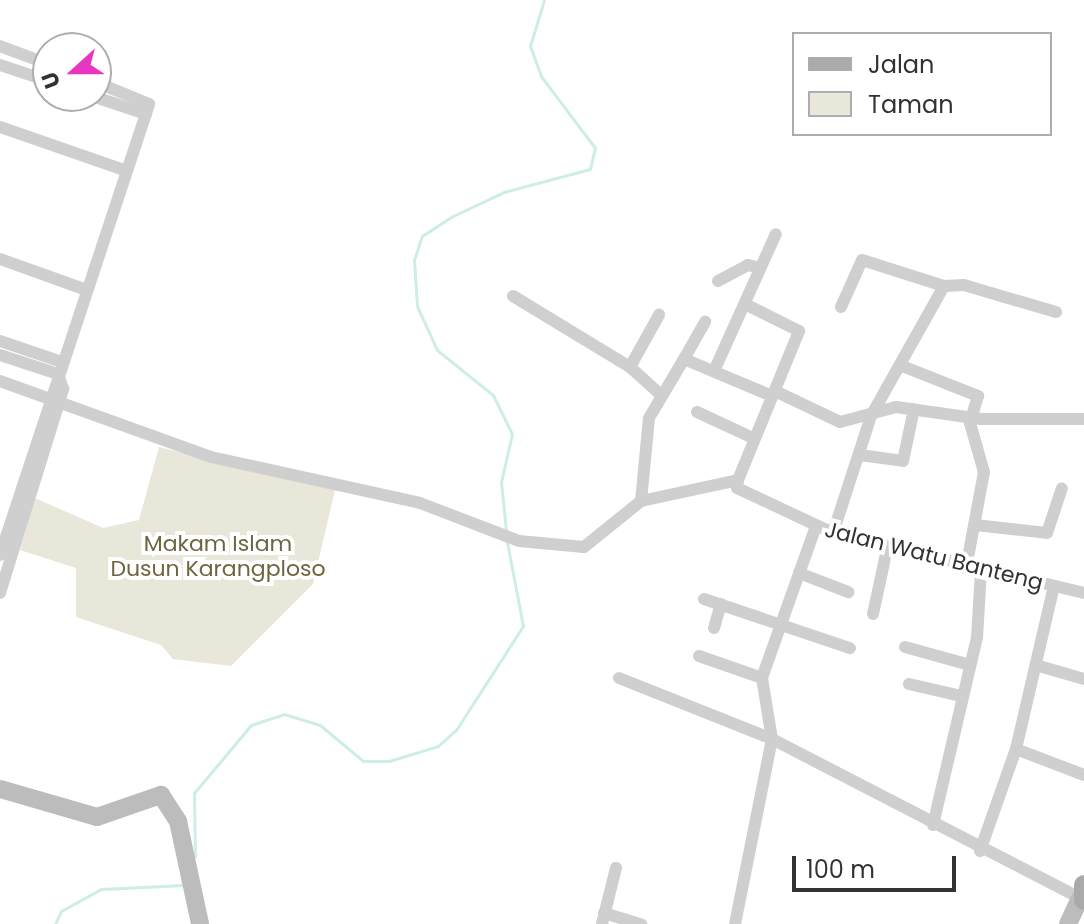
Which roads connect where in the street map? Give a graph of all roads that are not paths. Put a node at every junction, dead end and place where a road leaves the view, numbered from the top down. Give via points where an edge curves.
1 (3, 47) edge
2 (32, 58) edge
3 (0, 64) edge
4 (32, 75) edge
5 (112, 88) edge
6 (112, 103) edge
7 (146, 114) junction
8 (0, 127) edge
9 (127, 171) junction
10 (776, 234) dead end
11 (0, 259) edge
12 (760, 268) junction
13 (718, 281) dead end
14 (944, 286) junction
15 (84, 289) junction
16 (513, 296) dead end
17 (747, 305) junction
18 (841, 307) dead end
19 (1056, 312) dead end
20 (659, 315) dead end
21 (705, 322) dead end
22 (0, 341) edge
23 (0, 355) edge
24 (684, 359) junction
25 (902, 366) junction
26 (630, 367) junction
27 (60, 368) junction
28 (714, 371) junction
29 (0, 381) edge
30 (774, 394) junction
31 (661, 395) junction
32 (54, 398) junction
33 (697, 412) dead end
34 (914, 412) junction
35 (870, 419) junction
36 (1084, 419) edge
37 (970, 420) junction
38 (753, 438) junction
39 (860, 455) junction
40 (740, 487) junction
41 (1062, 488) dead end
42 (641, 501) junction
43 (975, 525) junction
44 (816, 526) junction
45 (4, 529) edge
46 (833, 533) junction
47 (887, 549) junction
48 (0, 555) edge
49 (966, 568) junction
50 (981, 571) junction
51 (799, 573) junction
52 (1054, 586) junction
53 (848, 592) dead end
54 (0, 593) edge
55 (1084, 593) edge
56 (704, 599) dead end
57 (721, 604) junction
58 (873, 614) dead end
59 (778, 622) junction
60 (714, 628) dead end
61 (905, 647) dead end
62 (850, 648) dead end
63 (699, 656) dead end
64 (970, 665) junction
65 (1039, 666) junction
66 (619, 678) dead end
67 (762, 678) junction
68 (1084, 679) edge
69 (909, 684) dead end
70 (961, 696) junction
71 (772, 739) junction
72 (1016, 749) junction
73 (1084, 775) edge
74 (0, 789) edge
75 (933, 825) junction
76 (980, 851) junction
77 (616, 868) dead end
78 (1083, 894) edge
79 (603, 919) edge
80 (200, 924) edge
81 (641, 924) edge
82 (735, 924) edge
83 (1068, 924) edge

1 - 2 street
1 - 3 street
3 - 4 street
5 - 7 street via 147,101
6 - 7 street
7 - 9 street
8 - 9 street
9 - 15 street
10 - 12 street
11 - 15 street
12 - 13 street via 748,265
12 - 17 street
14 - 18 street via 862,260
14 - 19 street via 964,285
14 - 25 street
15 - 27 street
16 - 26 street
17 - 28 street
17 - 30 street via 799,331
20 - 26 street
21 - 24 street
22 - 27 street
23 - 27 street
24 - 28 street
24 - 31 street
25 - 35 street
25 - 37 street via 975,392
26 - 31 street
27 - 32 street
28 - 30 street
29 - 32 street
30 - 35 street via 840,422
30 - 38 street
31 - 42 street via 641,450
32 - 42 street via 211,457 420,503 519,541 584,547
32 - 45 street
32 - 54 street
33 - 38 street
34 - 35 street
34 - 37 street
34 - 39 street via 900,464
35 - 39 street
36 - 37 street
37 - 43 street via 984,464
38 - 40 street
39 - 46 street
40 - 42 street
40 - 44 street, Jalan Watu Banteng
41 - 43 street via 1047,533
43 - 49 street
44 - 46 street, Jalan Watu Banteng
44 - 51 street
45 - 48 street
46 - 47 street, Jalan Watu Banteng
47 - 49 street, Jalan Watu Banteng
47 - 58 street
49 - 50 street, Jalan Watu Banteng
50 - 52 street, Jalan Watu Banteng
50 - 64 street
51 - 53 street
51 - 59 street
52 - 55 street, Jalan Watu Banteng
52 - 65 street
56 - 57 street
57 - 59 street
57 - 60 street
59 - 62 street
59 - 67 street
61 - 64 street
63 - 67 street
64 - 70 street
65 - 68 street
65 - 72 street
66 - 71 street
67 - 71 street
69 - 70 street
70 - 75 street
71 - 75 street
71 - 82 street
72 - 73 street
72 - 76 street
74 - 80 street via 97,817 161,795 178,821
75 - 76 street
76 - 78 street
77 - 79 street
78 - 83 street
79 - 81 street

